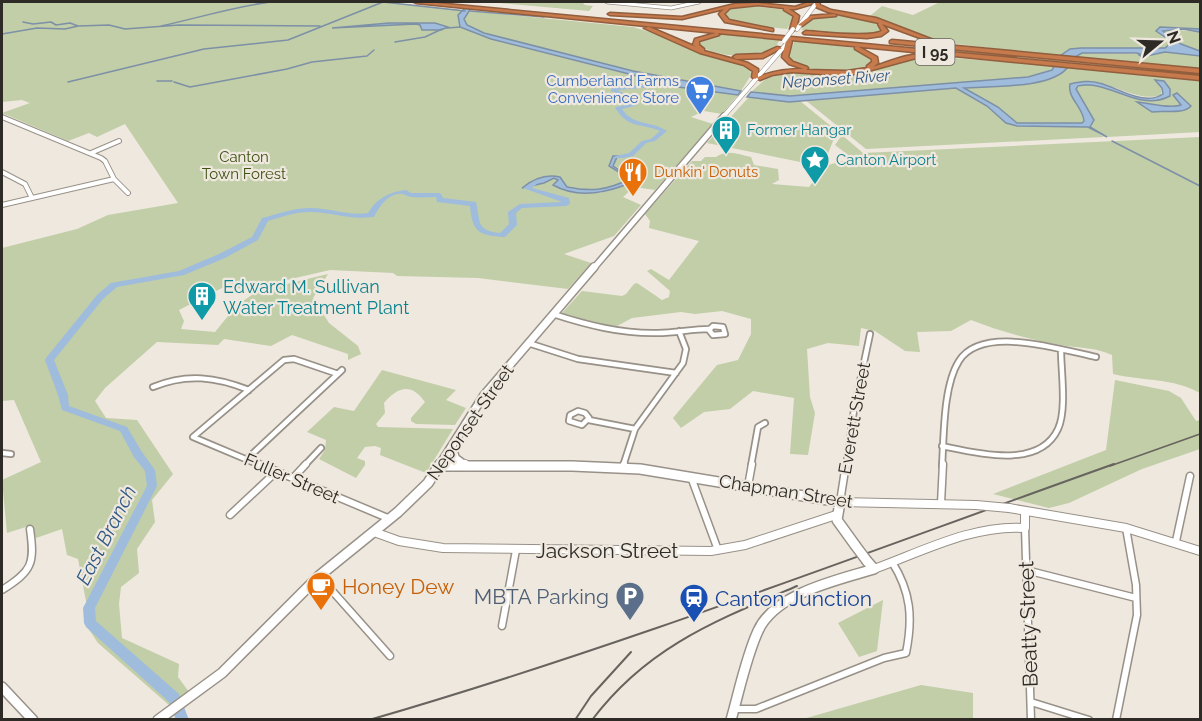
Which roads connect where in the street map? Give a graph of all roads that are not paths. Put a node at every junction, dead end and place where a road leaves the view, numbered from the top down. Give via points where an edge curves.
1 (416, 2) edge
2 (483, 2) edge
3 (607, 2) edge
4 (699, 2) edge
5 (815, 2) edge
6 (630, 3) edge
7 (476, 4) edge
8 (610, 14) junction
9 (585, 18) junction
10 (797, 28) junction
11 (771, 30) junction
12 (806, 33) junction
13 (786, 40) junction
14 (820, 41) junction
15 (779, 48) junction
16 (997, 52) junction
17 (993, 58) junction
18 (1200, 71) edge
19 (758, 77) junction
20 (1200, 78) edge
21 (2, 118) edge
22 (119, 141) dead end
23 (91, 153) junction
24 (2, 172) edge
25 (114, 178) junction
26 (128, 193) dead end
27 (32, 198) junction
28 (2, 205) edge
29 (553, 314) junction
30 (709, 328) dead end
31 (679, 331) junction
32 (870, 334) dead end
33 (528, 343) junction
34 (1061, 350) junction
35 (1096, 357) dead end
36 (676, 373) junction
37 (153, 387) dead end
38 (249, 390) junction
39 (589, 420) dead end
40 (765, 423) dead end
41 (635, 429) junction
42 (452, 446) junction
43 (942, 446) junction
44 (321, 448) dead end
45 (2, 453) edge
46 (11, 454) dead end
47 (247, 459) junction
48 (440, 466) junction
49 (467, 466) junction
50 (623, 468) junction
51 (277, 471) junction
52 (691, 476) junction
53 (1190, 476) dead end
54 (294, 477) junction
55 (748, 486) junction
56 (840, 502) junction
57 (941, 503) junction
58 (1022, 510) junction
59 (836, 514) junction
60 (230, 515) dead end
61 (390, 519) junction
62 (1014, 525) junction
63 (1024, 528) junction
64 (1126, 528) junction
65 (30, 529) dead end
66 (374, 532) junction
67 (1176, 541) junction
68 (516, 550) junction
69 (718, 550) junction
70 (1200, 551) edge
71 (892, 562) junction
72 (870, 565) junction
73 (1026, 570) junction
74 (319, 576) junction
75 (2, 590) edge
76 (1136, 598) junction
77 (502, 626) dead end
78 (390, 656) dead end
79 (2, 687) edge
80 (1031, 702) junction
81 (734, 709) junction
82 (162, 717) edge
83 (33, 720) edge
84 (732, 720) edge
85 (1031, 720) edge
86 (1089, 720) edge
87 (1116, 720) edge

1 - 7 highway, I 95
2 - 7 highway, I 95
2 - 8 highway, I 95
3 - 6 street
4 - 6 street via 675,8
5 - 8 highway via 796,8 735,5 682,18
5 - 10 main road, Neponset Street
5 - 10 main road, Neponset Street
5 - 16 highway via 825,10 871,18 930,40
7 - 9 highway, I 95
8 - 11 highway, I 95
9 - 13 highway, I 95
9 - 19 highway via 657,31 702,52 750,65
10 - 11 highway via 797,15 778,8 737,6 721,13 723,19 732,23
10 - 12 highway via 814,17 842,15 873,21 886,30 867,36
10 - 13 main road, Neponset Street, bridge
11 - 12 highway, I 95
12 - 16 highway, I 95
13 - 14 highway, I 95
13 - 14 highway via 785,57 803,68 850,71 868,68 876,62 866,51
13 - 15 main road, Neponset Street
13 - 15 highway via 719,34 701,37 696,43 708,52 735,57 760,56
13 - 19 main road, Neponset Street
14 - 17 highway, I 95
15 - 19 main road, Neponset Street
16 - 18 highway, I 95
17 - 19 highway via 925,54 858,72 788,70
17 - 20 highway, I 95
19 - 29 main road, Neponset Street
21 - 23 street
22 - 23 street
23 - 25 street via 105,161
24 - 27 street via 29,187
25 - 26 street
25 - 27 street
27 - 28 street
29 - 31 street via 606,329
29 - 33 main road, Neponset Street
30 - 31 street
31 - 36 street via 686,357
32 - 56 street, Everett Street
33 - 36 street via 578,359
33 - 42 main road, Neponset Street via 484,394
34 - 35 street
34 - 43 street via 1000,342 964,354 954,371
34 - 43 street via 1060,424 1043,446 1005,455
36 - 41 street
37 - 38 street via 176,378 200,376
38 - 47 street, Fuller Street via 193,437
38 - 47 street via 288,359 340,372
39 - 41 street
40 - 55 street via 758,427
41 - 50 street
42 - 48 main road, Neponset Street
42 - 49 street via 456,458
43 - 57 street
44 - 54 street
45 - 46 street
47 - 51 street, Fuller Street
48 - 49 main road, Chapman Street
48 - 61 main road, Neponset Street
49 - 50 main road, Chapman Street
50 - 52 main road, Chapman Street
51 - 54 street, Fuller Street
51 - 60 street
52 - 55 main road, Chapman Street
52 - 69 street
53 - 67 street
54 - 61 street, Fuller Street
55 - 56 main road, Chapman Street
56 - 57 street, Chapman Street
56 - 59 main road
57 - 58 street, Chapman Street, bridge
58 - 62 street via 1015,514
58 - 63 street, Beatty Street
58 - 64 street, Chapman Street
59 - 69 street, Jackson Street via 764,540
59 - 72 main road, bridge
61 - 66 main road, Neponset Street
62 - 63 street
62 - 71 street
63 - 73 street, Beatty Street
64 - 67 street, Chapman Street
64 - 76 street
65 - 75 street via 33,564
66 - 68 street, Jackson Street via 399,542 432,547
66 - 74 main road, Neponset Street
67 - 70 street, Chapman Street
68 - 69 street, Jackson Street
68 - 77 street
71 - 72 street
71 - 81 street via 902,578 913,620 906,653 884,658 756,709
72 - 81 main road via 785,601 772,611 758,630
73 - 76 street
73 - 80 street, Beatty Street
74 - 78 street
74 - 82 main road, Neponset Street via 222,673
76 - 87 street via 1137,615
79 - 83 main road
80 - 85 street, Beatty Street
80 - 86 street
81 - 84 main road

